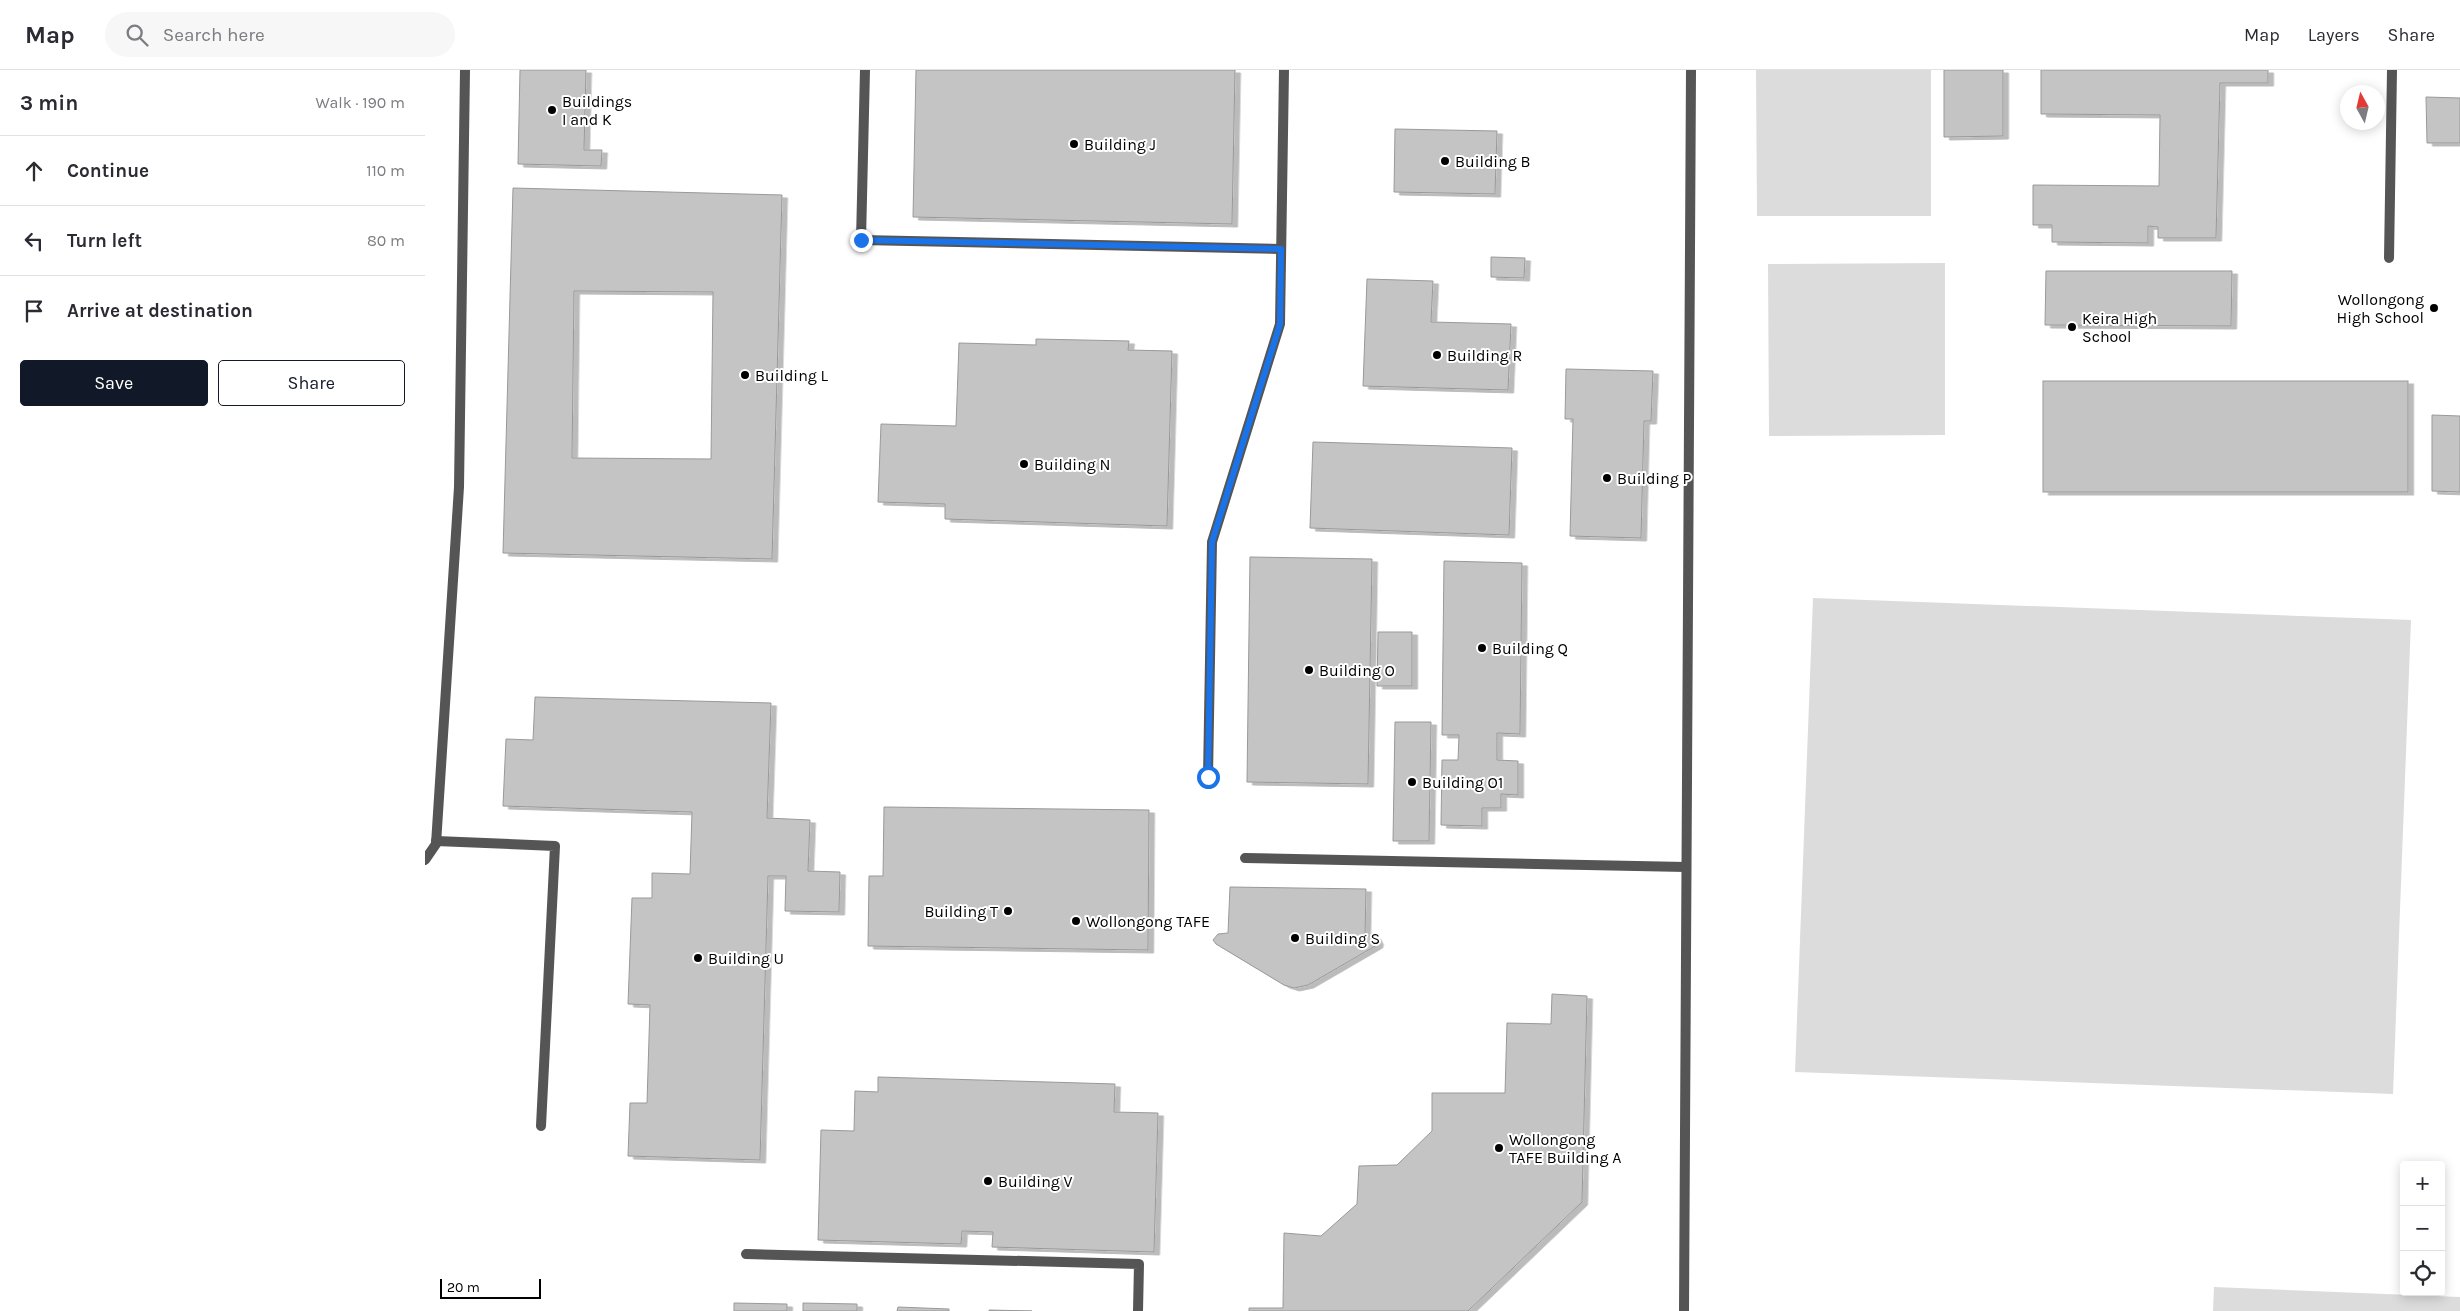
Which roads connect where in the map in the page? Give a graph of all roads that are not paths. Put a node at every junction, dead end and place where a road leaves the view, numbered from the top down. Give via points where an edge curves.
1 (465, 70) edge
2 (865, 70) edge
3 (1284, 70) edge
4 (1691, 70) edge
5 (2391, 70) edge
6 (1281, 249) junction
7 (2389, 258) dead end
8 (1208, 777) dead end
9 (436, 840) junction
10 (1245, 858) dead end
11 (425, 860) edge
12 (1686, 867) junction
13 (541, 1126) dead end
14 (746, 1254) dead end
15 (1138, 1311) edge
16 (1684, 1311) edge

1 - 9 lane via 459,487
2 - 6 lane via 861,240
3 - 6 lane
4 - 12 lane
5 - 7 lane
6 - 8 lane via 1280,324 1212,542
9 - 11 lane
9 - 13 lane via 555,846
10 - 12 lane
12 - 16 lane
14 - 15 lane via 1139,1264

